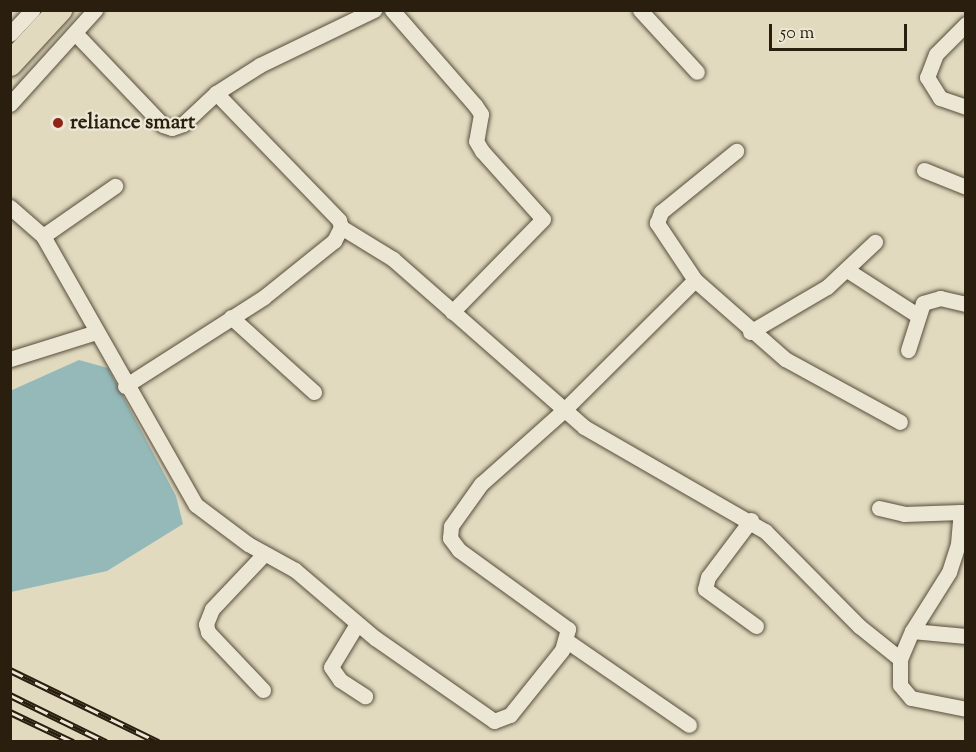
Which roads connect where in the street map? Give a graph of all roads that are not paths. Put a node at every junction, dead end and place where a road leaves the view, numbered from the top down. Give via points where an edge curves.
1 (33, 10) edge
2 (60, 10) edge
3 (95, 10) edge
4 (374, 10) edge
5 (640, 10) edge
6 (400, 13) edge
7 (966, 24) edge
8 (75, 33) junction
9 (10, 34) edge
10 (10, 64) edge
11 (697, 72) dead end
12 (216, 93) junction
13 (10, 104) edge
14 (966, 107) edge
15 (736, 151) dead end
16 (924, 170) dead end
17 (115, 186) dead end
18 (966, 187) edge
19 (10, 207) edge
20 (341, 227) junction
21 (42, 236) junction
22 (875, 242) dead end
23 (847, 270) junction
24 (695, 280) junction
25 (966, 304) edge
26 (452, 312) junction
27 (917, 315) junction
28 (231, 316) junction
29 (96, 332) junction
30 (750, 332) junction
31 (908, 350) dead end
32 (10, 359) edge
33 (125, 386) junction
34 (314, 392) dead end
35 (563, 411) junction
36 (900, 422) dead end
37 (879, 508) dead end
38 (963, 512) edge
39 (751, 520) junction
40 (264, 554) junction
41 (960, 559) edge
42 (357, 624) junction
43 (756, 626) dead end
44 (912, 631) junction
45 (966, 636) edge
46 (567, 641) junction
47 (900, 659) junction
48 (263, 690) dead end
49 (365, 696) dead end
50 (966, 709) edge
51 (689, 725) dead end

1 - 9 street
2 - 10 main road
3 - 8 street
4 - 12 street via 260,65
5 - 11 street
6 - 26 street via 475,105 480,114 476,141 482,151 543,219
7 - 14 street via 936,54 927,76 931,90 940,98
8 - 12 street via 163,125 172,128 183,124
8 - 13 street
12 - 20 street via 339,220
15 - 24 street via 661,212 657,223
16 - 18 street
17 - 21 street
19 - 21 street
20 - 26 street via 393,259
20 - 28 street via 334,241 282,283
21 - 29 street
22 - 23 street
23 - 27 street
23 - 30 street via 803,303
24 - 30 street
24 - 35 street
25 - 27 street via 930,298
26 - 35 street
27 - 31 street
28 - 33 street
28 - 34 street
29 - 32 street
29 - 33 street
30 - 36 street via 785,359
33 - 40 street via 196,505
35 - 39 street via 605,441
35 - 46 street via 469,497 451,526 450,538 459,550 561,621 568,629
37 - 38 street via 904,514
38 - 41 street
39 - 43 street via 708,577 705,589
39 - 47 street via 859,626
40 - 42 street via 295,570
40 - 48 street via 212,609 206,624 208,632
41 - 44 street
42 - 46 street via 494,721 510,715
42 - 49 street via 331,667 340,680
44 - 45 street
44 - 47 street
46 - 51 street
47 - 50 street via 900,685 911,698

